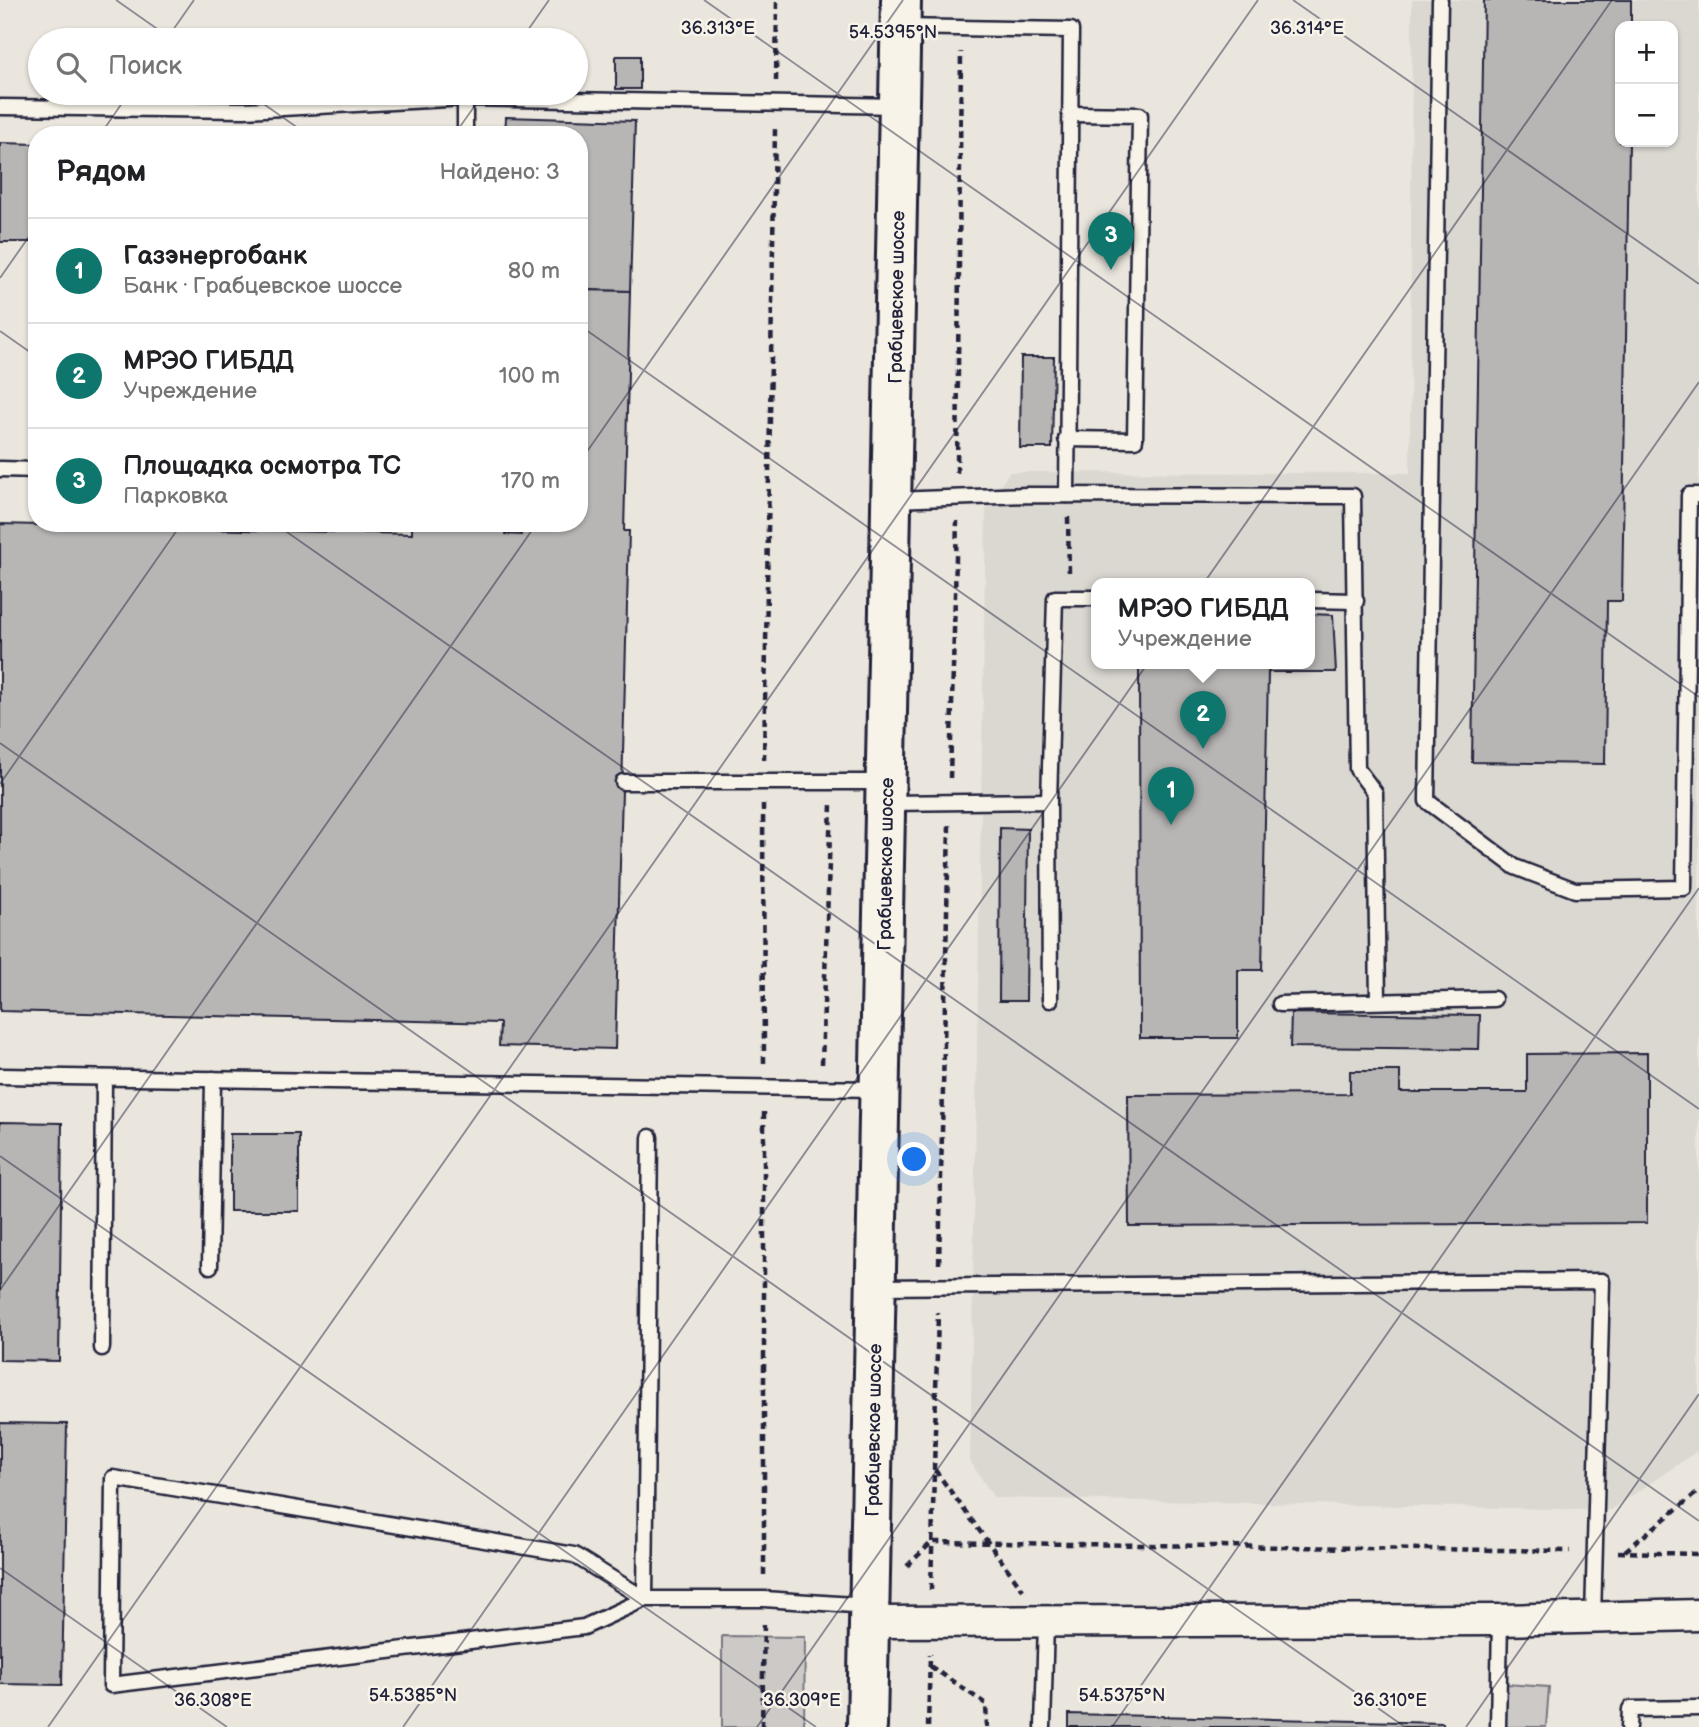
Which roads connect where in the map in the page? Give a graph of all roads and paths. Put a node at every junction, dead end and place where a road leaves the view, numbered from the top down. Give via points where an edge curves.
1 (777, 0) edge
2 (1440, 0) edge
3 (901, 13) edge
4 (588, 100) edge
5 (776, 103) junction
6 (336, 105) edge
7 (465, 105) edge
8 (899, 106) junction
9 (0, 107) edge
10 (1070, 114) junction
11 (464, 126) edge
12 (1066, 439) junction
13 (0, 470) edge
14 (28, 470) edge
15 (1067, 495) junction
16 (1699, 495) edge
17 (892, 500) junction
18 (1069, 598) junction
19 (1091, 598) edge
20 (1315, 600) edge
21 (1356, 601) junction
22 (623, 782) dead end
23 (763, 782) junction
24 (831, 782) junction
25 (886, 792) junction
26 (1049, 802) junction
27 (1494, 999) dead end
28 (1050, 1000) dead end
29 (1378, 1001) junction
30 (1280, 1004) dead end
31 (0, 1076) edge
32 (104, 1079) junction
33 (213, 1079) junction
34 (764, 1088) junction
35 (821, 1089) junction
36 (879, 1089) junction
37 (650, 1137) dead end
38 (210, 1266) dead end
39 (875, 1287) junction
40 (102, 1348) dead end
41 (934, 1469) dead end
42 (1699, 1491) edge
43 (989, 1544) junction
44 (1593, 1551) junction
45 (1625, 1552) junction
46 (1699, 1554) edge
47 (904, 1577) dead end
48 (645, 1599) junction
49 (764, 1599) junction
50 (869, 1614) junction
51 (1699, 1615) edge
52 (1593, 1618) junction
53 (1500, 1620) junction
54 (930, 1622) junction
55 (1046, 1622) junction
56 (930, 1665) junction
57 (1699, 1708) edge
58 (762, 1727) edge
59 (867, 1727) edge
60 (928, 1727) edge
61 (987, 1727) edge
62 (1043, 1727) edge
63 (1498, 1727) edge
64 (1629, 1727) edge

1 - 5 path
2 - 16 lane via 1427,801 1515,867 1575,890 1684,888 1689,495
3 - 8 main road, Грабцевское шоссе
3 - 10 lane via 1071,30
4 - 5 lane
5 - 8 lane
5 - 23 path
6 - 9 lane via 244,110
7 - 11 lane
8 - 17 main road, Грабцевское шоссе
10 - 12 lane
10 - 12 lane via 1140,115 1135,440
12 - 15 lane
13 - 14 lane
15 - 17 lane
15 - 18 path
15 - 21 lane via 1353,496
17 - 25 main road, Грабцевское шоссе
18 - 19 lane
18 - 26 lane via 1055,598
20 - 21 lane
21 - 29 lane via 1357,769 1375,793
22 - 23 lane
23 - 24 lane
23 - 34 path
24 - 25 lane
24 - 35 path
25 - 26 lane
25 - 36 main road, Грабцевское шоссе
26 - 28 lane
27 - 29 lane
29 - 30 lane
31 - 32 lane
32 - 33 lane
32 - 40 lane
33 - 34 lane
33 - 38 lane
34 - 35 lane
34 - 49 path
35 - 36 lane
36 - 39 main road, Грабцевское шоссе
37 - 48 lane
39 - 44 lane via 1602,1281
39 - 50 main road, Грабцевское шоссе
41 - 43 path
42 - 45 path
43 - 44 path
43 - 47 path via 932,1542 904,1568
43 - 55 path
44 - 45 path
44 - 52 lane
45 - 46 path
48 - 48 lane via 584,1627 111,1685 113,1478 574,1555
48 - 49 lane
49 - 50 lane
49 - 58 path
50 - 54 street
50 - 59 main road, Грабцевское шоссе
51 - 52 street
52 - 53 street
53 - 55 street
53 - 63 lane
54 - 55 street
54 - 56 path
55 - 62 lane
56 - 60 path
56 - 61 path via 986,1704
57 - 64 lane via 1630,1709

